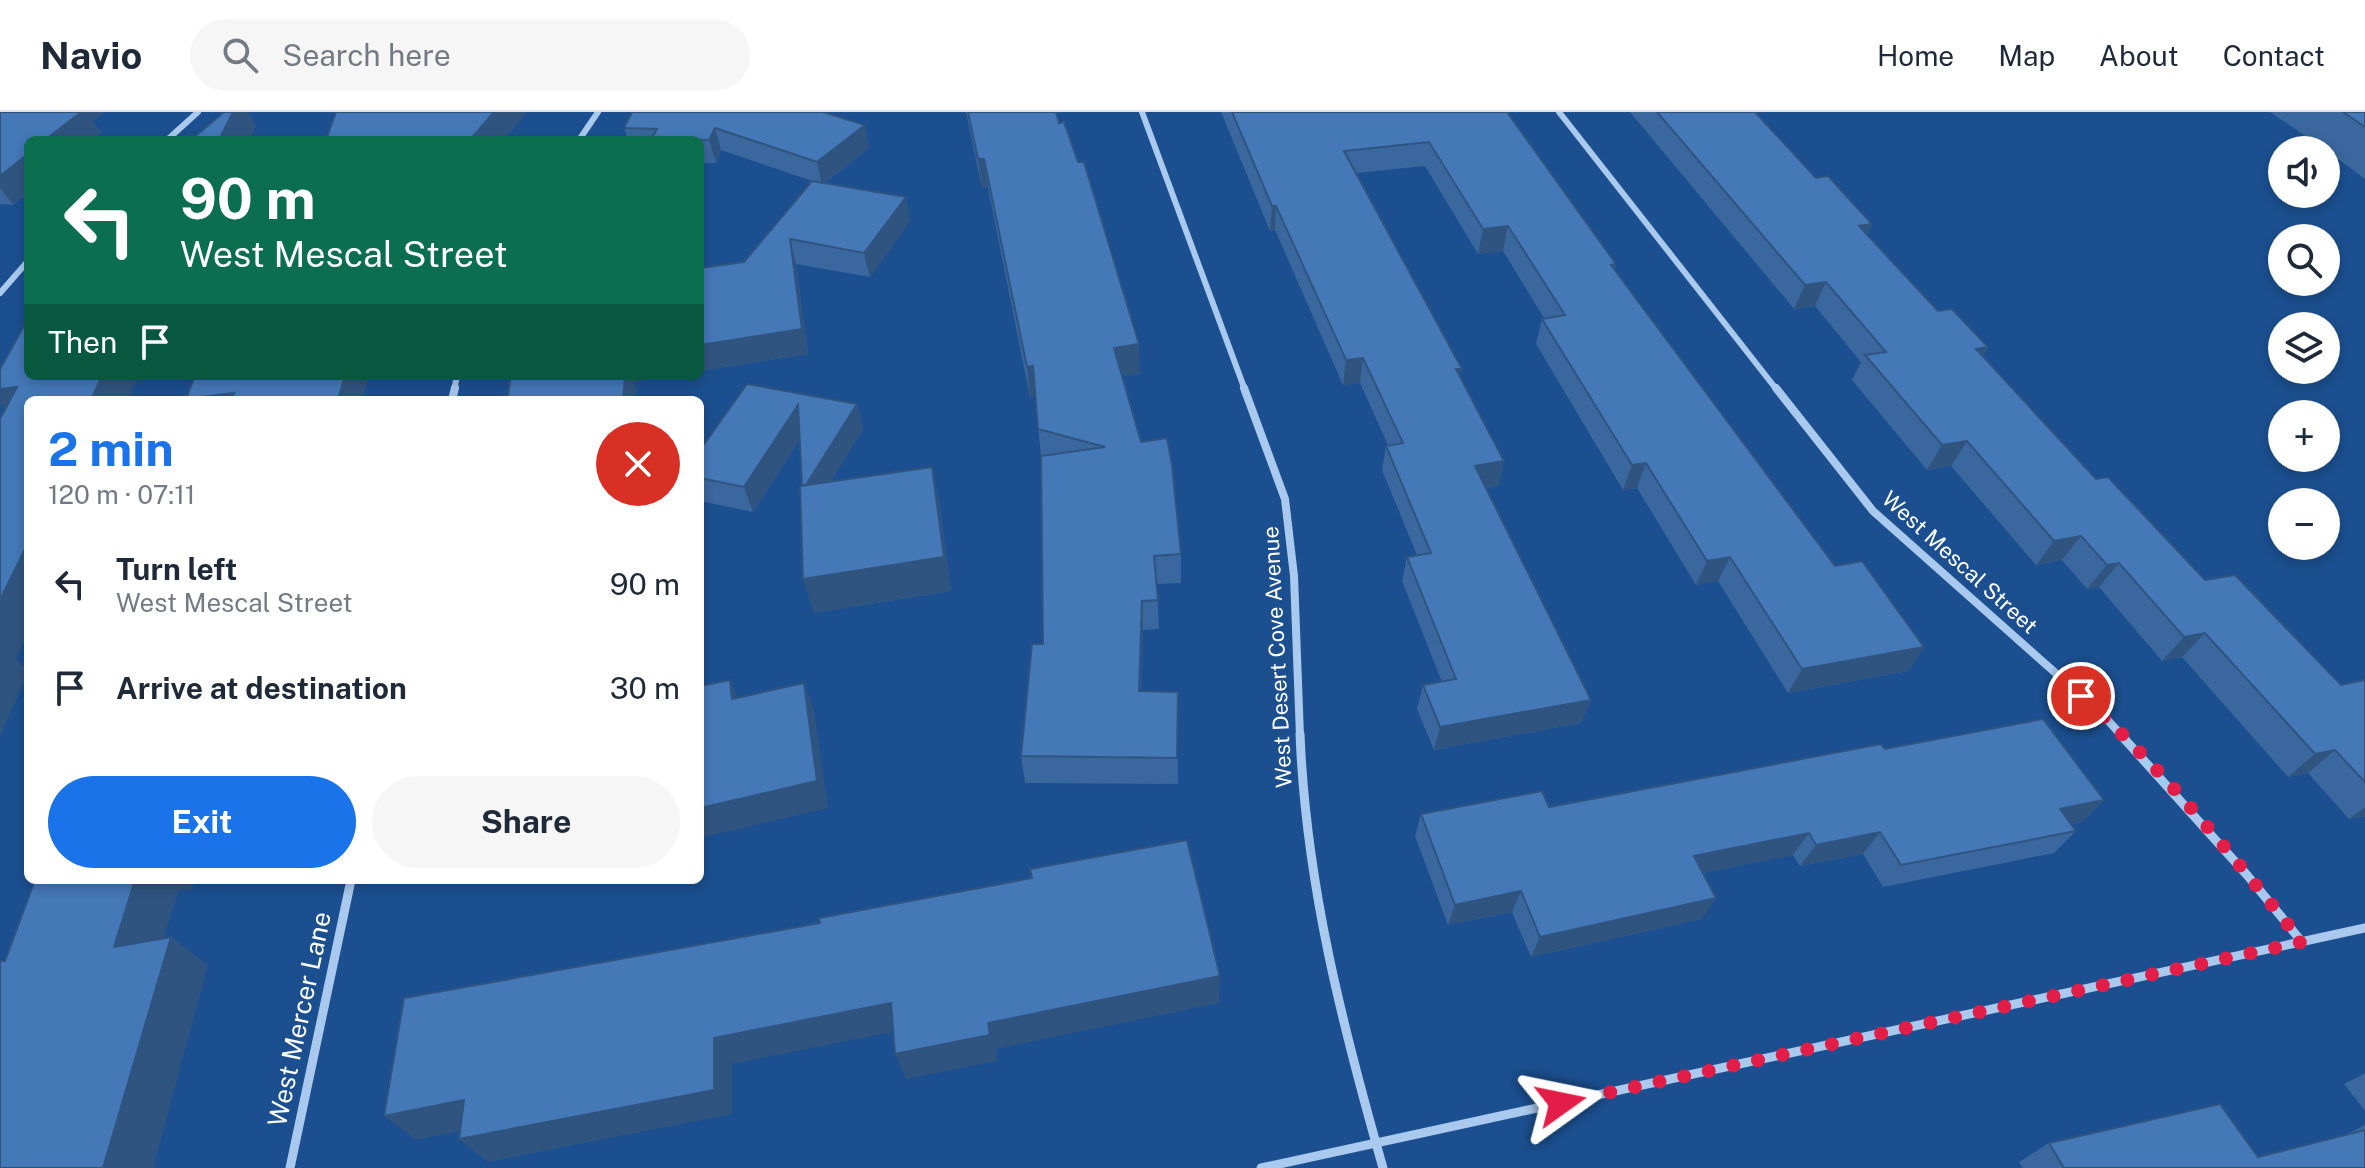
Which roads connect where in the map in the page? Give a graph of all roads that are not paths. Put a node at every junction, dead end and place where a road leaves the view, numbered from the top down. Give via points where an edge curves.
1 (198, 112) edge
2 (598, 112) edge
3 (1142, 112) edge
4 (1559, 112) edge
5 (171, 136) edge
6 (582, 136) edge
7 (24, 266) edge
8 (0, 293) edge
9 (350, 884) edge
10 (2365, 928) edge
11 (2302, 942) junction
12 (1376, 1144) junction
13 (290, 1168) edge
14 (1261, 1168) edge
15 (1383, 1168) edge

1 - 5 street
2 - 6 street
3 - 12 street, West Desert Cove Avenue via 1285,499 1293,549 1311,873 1351,1058
4 - 11 street, West Mescal Street via 1873,511 2104,716
7 - 8 street
9 - 13 street, West Mercer Lane
10 - 11 street
11 - 12 street
12 - 14 street
12 - 15 street, West Desert Cove Avenue

